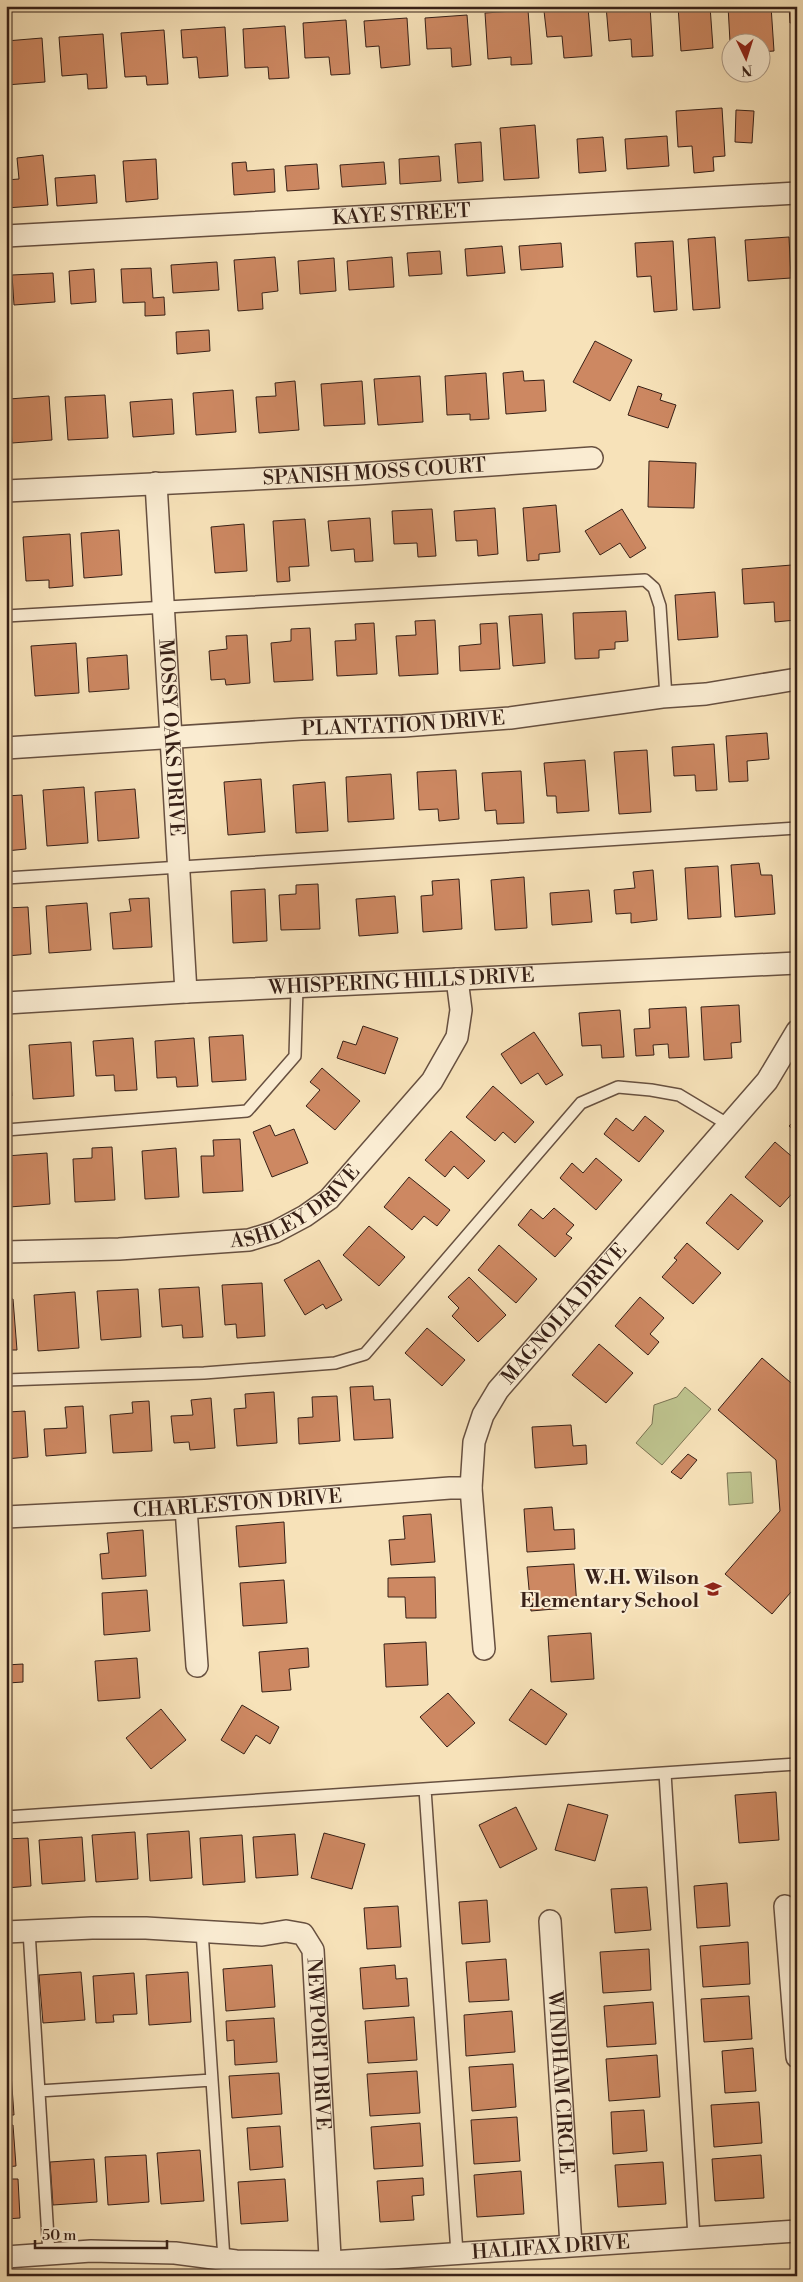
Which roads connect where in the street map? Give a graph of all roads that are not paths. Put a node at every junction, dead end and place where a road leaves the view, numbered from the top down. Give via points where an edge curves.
1 (797, 193) edge
2 (6, 236) edge
3 (592, 458) dead end
4 (156, 483) junction
5 (6, 491) edge
6 (162, 607) junction
7 (6, 616) edge
8 (797, 680) edge
9 (666, 697) junction
10 (171, 739) junction
11 (6, 748) edge
12 (797, 828) edge
13 (180, 867) junction
14 (6, 878) edge
15 (797, 963) edge
16 (457, 979) junction
17 (297, 988) junction
18 (186, 992) junction
19 (6, 1003) edge
20 (797, 1032) edge
21 (729, 1125) junction
22 (6, 1130) edge
23 (6, 1252) edge
24 (6, 1380) edge
25 (471, 1488) junction
26 (186, 1508) junction
27 (6, 1516) edge
28 (484, 1649) dead end
29 (197, 1666) dead end
30 (797, 1764) edge
31 (665, 1773) junction
32 (425, 1789) junction
33 (6, 1817) edge
34 (785, 1906) dead end
35 (550, 1921) dead end
36 (29, 1931) junction
37 (202, 1931) junction
38 (6, 1932) edge
39 (797, 2057) edge
40 (212, 2080) junction
41 (39, 2091) junction
42 (797, 2231) edge
43 (694, 2237) junction
44 (571, 2245) junction
45 (457, 2253) junction
46 (50, 2254) junction
47 (6, 2257) edge
48 (224, 2259) junction
49 (331, 2269) edge

1 - 2 street, KAYE STREET
3 - 4 street, SPANISH MOSS COURT via 358,474
4 - 5 street, SPANISH MOSS COURT
4 - 6 street, MOSSY OAKS DRIVE
6 - 7 lane
6 - 9 lane via 645,580 654,588 660,606
6 - 10 street, MOSSY OAKS DRIVE
8 - 9 street, PLANTATION DRIVE
9 - 10 street, PLANTATION DRIVE via 510,718
10 - 11 street, PLANTATION DRIVE
10 - 13 street, MOSSY OAKS DRIVE
12 - 13 lane
13 - 14 lane
13 - 18 street, MOSSY OAKS DRIVE
15 - 16 street, WHISPERING HILLS DRIVE
16 - 17 street, WHISPERING HILLS DRIVE
16 - 23 street, ASHLEY DRIVE via 461,1010 458,1037 432,1081 329,1199 305,1216 275,1232 249,1240
17 - 18 street, WHISPERING HILLS DRIVE
17 - 22 lane via 296,1056 247,1111
18 - 19 street, WHISPERING HILLS DRIVE
20 - 21 street, MAGNOLIA DRIVE via 767,1081
21 - 24 lane via 679,1096 651,1090 618,1087 581,1104 365,1354 335,1363 204,1373
21 - 25 street, MAGNOLIA DRIVE via 498,1390 483,1415 474,1442
25 - 26 street, CHARLESTON DRIVE
25 - 28 street, MAGNOLIA DRIVE
26 - 27 street, CHARLESTON DRIVE
26 - 29 street
30 - 31 lane
31 - 32 lane
31 - 43 lane
32 - 33 lane
32 - 45 lane
34 - 39 street
35 - 44 street, WINDHAM CIRCLE
36 - 37 street, NEWPORT DRIVE via 101,1928
36 - 38 street, NEWPORT DRIVE
36 - 41 lane
37 - 40 lane
37 - 49 street, NEWPORT DRIVE via 262,1935 286,1931 303,1934 313,1950
40 - 41 lane
40 - 48 lane
41 - 46 lane
42 - 43 street, HALIFAX DRIVE
43 - 44 street, HALIFAX DRIVE
44 - 45 street, HALIFAX DRIVE
45 - 49 street, HALIFAX DRIVE
46 - 47 street, HALIFAX DRIVE
46 - 48 street, HALIFAX DRIVE via 175,2253
48 - 49 street, HALIFAX DRIVE

